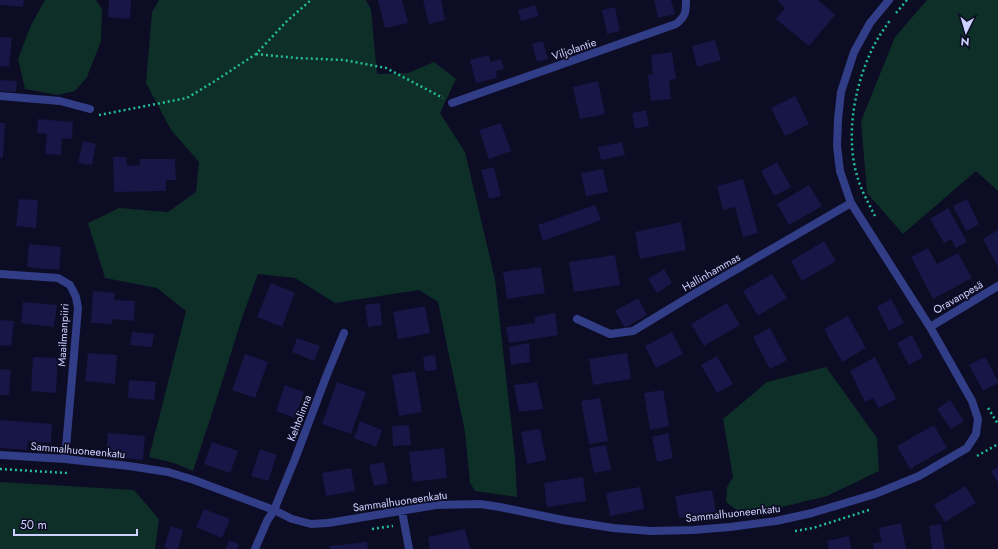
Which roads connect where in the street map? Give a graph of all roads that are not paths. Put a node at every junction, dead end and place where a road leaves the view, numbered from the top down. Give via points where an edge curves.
1 (686, 0) edge
2 (889, 0) edge
3 (0, 96) edge
4 (452, 103) road end
5 (90, 109) road end
6 (851, 203) junction
7 (0, 274) edge
8 (998, 286) edge
9 (577, 319) dead end
10 (930, 327) junction
11 (344, 333) dead end
12 (0, 455) edge
13 (65, 459) junction
14 (274, 510) junction
15 (402, 511) junction
16 (255, 549) edge
17 (409, 549) edge

1 - 4 street, Viljolantie via 684,18 676,24
2 - 6 street, Sammalhuoneenkatu via 870,23 854,52 841,92 837,146 840,171
3 - 5 street via 60,101
6 - 9 street, Hallinhammas via 633,331 610,334
6 - 10 street, Sammalhuoneenkatu
7 - 13 street, Maailmanpiiri via 58,278 70,285 76,296 78,308
8 - 10 street, Oravanpesä
10 - 15 street, Sammalhuoneenkatu via 972,401 978,419 976,434 967,448 954,457 919,476 875,494 776,521 693,530 651,531 613,528 480,504 436,505
11 - 14 street, Kehtolinna
12 - 13 street, Sammalhuoneenkatu
13 - 14 street, Sammalhuoneenkatu via 168,472
14 - 15 street, Sammalhuoneenkatu via 292,519 311,524
14 - 16 street, Kehtolinna
15 - 17 street

